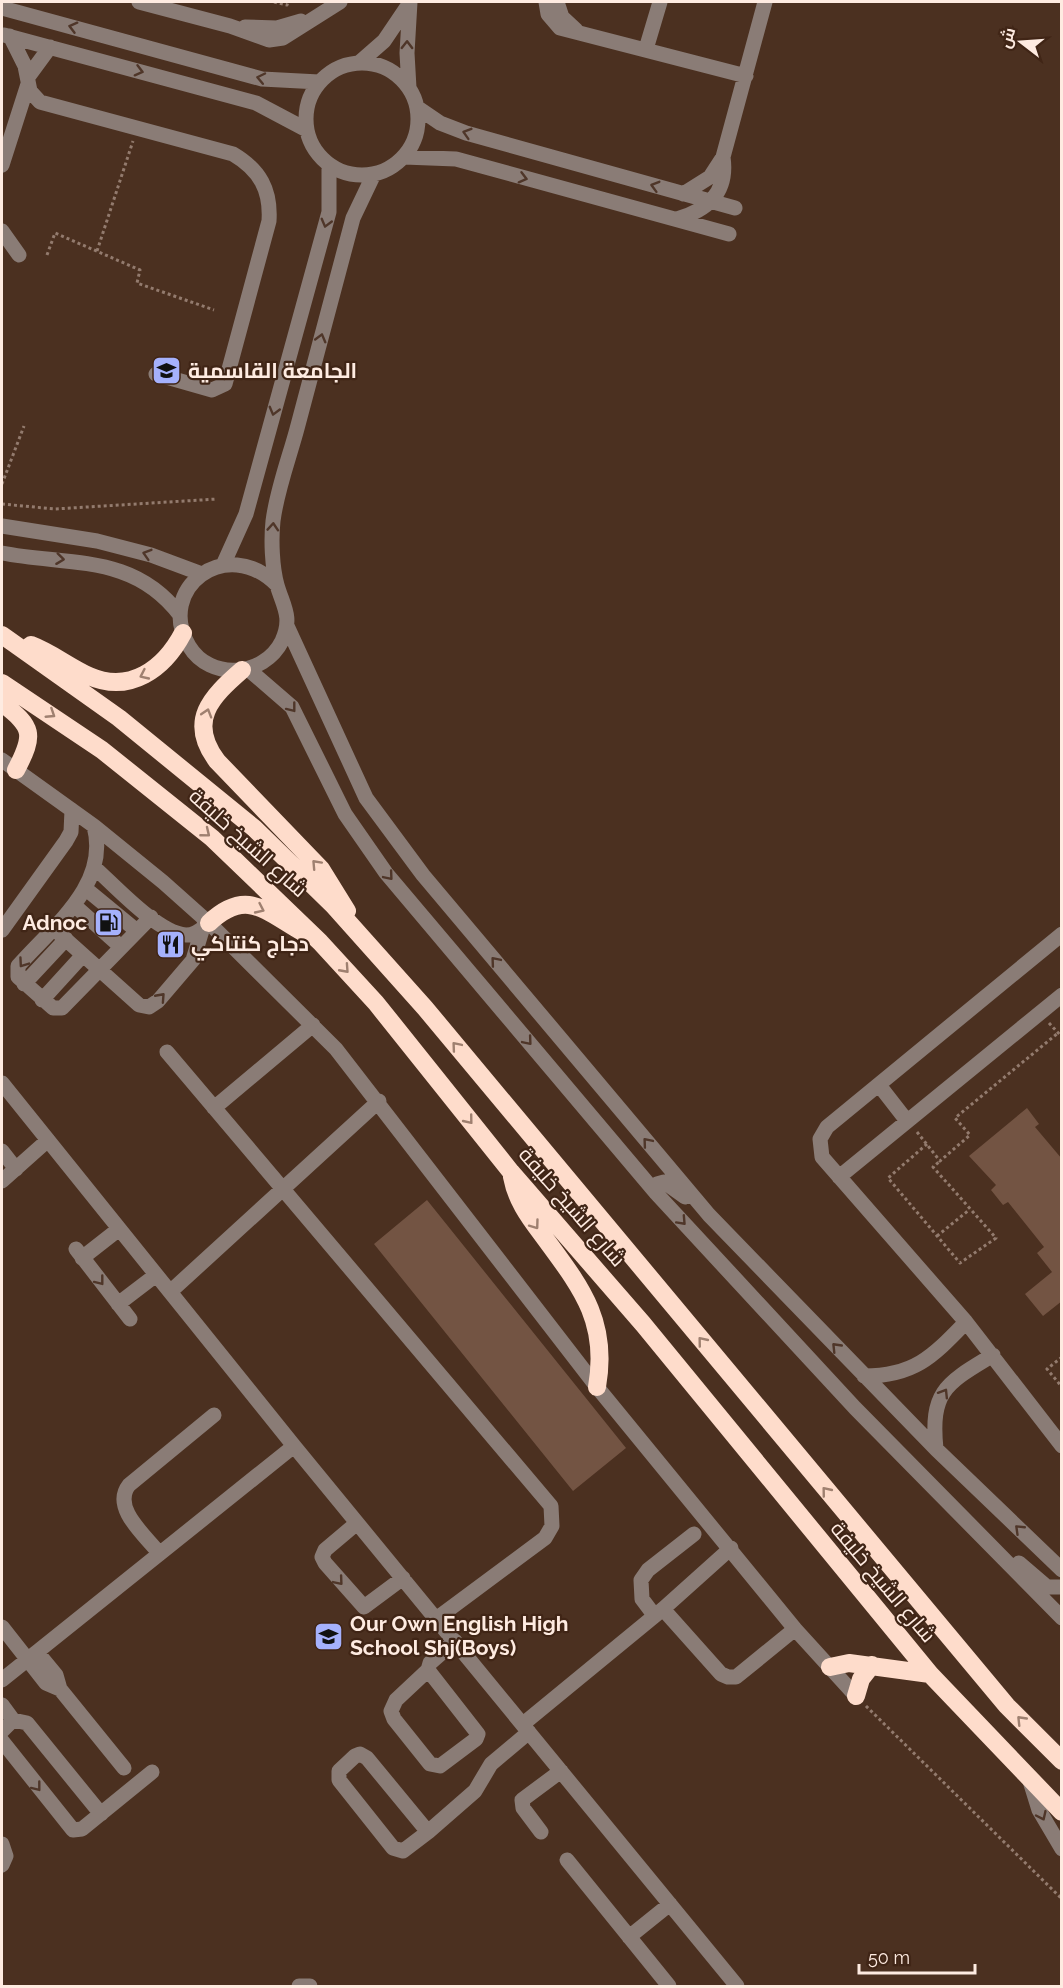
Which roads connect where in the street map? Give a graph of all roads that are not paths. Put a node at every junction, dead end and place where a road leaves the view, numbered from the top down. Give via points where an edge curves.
1 (139, 2) edge
2 (340, 2) edge
3 (410, 2) edge
4 (546, 2) edge
5 (557, 2) edge
6 (660, 2) edge
7 (765, 2) edge
8 (2, 8) edge
9 (581, 33) junction
10 (6, 35) edge
11 (50, 47) junction
12 (646, 49) junction
13 (360, 62) junction
14 (746, 76) junction
15 (28, 81) junction
16 (319, 82) junction
17 (409, 88) junction
18 (417, 108) junction
19 (307, 130) junction
20 (404, 157) junction
21 (723, 157) junction
22 (2, 165) edge
23 (329, 165) junction
24 (374, 174) junction
25 (683, 194) junction
26 (711, 201) junction
27 (735, 208) dead end
28 (676, 219) junction
29 (2, 231) edge
30 (729, 234) dead end
31 (19, 255) dead end
32 (156, 374) dead end
33 (2, 526) edge
34 (2, 553) edge
35 (223, 565) junction
36 (202, 574) junction
37 (277, 585) junction
38 (180, 615) junction
39 (286, 626) junction
40 (183, 633) junction
41 (4, 637) edge
42 (245, 670) junction
43 (2, 683) edge
44 (2, 703) edge
45 (9, 765) edge
46 (72, 810) junction
47 (94, 826) junction
48 (95, 868) junction
49 (86, 889) junction
50 (74, 905) junction
51 (151, 917) junction
52 (206, 925) junction
53 (53, 928) junction
54 (2, 930) edge
55 (137, 931) junction
56 (358, 931) junction
57 (1062, 934) edge
58 (66, 939) junction
59 (320, 942) junction
60 (121, 947) junction
61 (83, 955) junction
62 (99, 970) junction
63 (24, 984) junction
64 (1062, 995) edge
65 (42, 1000) junction
66 (313, 1025) junction
67 (167, 1052) dead end
68 (879, 1085) junction
69 (4, 1092) edge
70 (378, 1101) junction
71 (214, 1108) junction
72 (907, 1121) junction
73 (48, 1140) junction
74 (2, 1151) edge
75 (16, 1169) junction
76 (511, 1172) junction
77 (839, 1177) junction
78 (2, 1181) edge
79 (282, 1189) junction
80 (656, 1193) junction
81 (709, 1215) junction
82 (119, 1229) junction
83 (156, 1275) junction
84 (170, 1292) junction
85 (118, 1304) junction
86 (130, 1319) dead end
87 (966, 1322) junction
88 (993, 1355) junction
89 (864, 1376) junction
90 (597, 1387) junction
91 (214, 1415) dead end
92 (294, 1446) junction
93 (1062, 1446) edge
94 (936, 1449) junction
95 (357, 1523) junction
96 (694, 1534) dead end
97 (982, 1538) junction
98 (731, 1548) junction
99 (159, 1553) junction
100 (1062, 1570) edge
101 (403, 1578) junction
102 (1062, 1587) edge
103 (658, 1612) junction
104 (1062, 1618) edge
105 (436, 1619) junction
106 (2, 1628) edge
107 (795, 1629) junction
108 (455, 1641) junction
109 (32, 1655) junction
110 (872, 1665) junction
111 (830, 1667) junction
112 (428, 1670) junction
113 (930, 1674) junction
114 (2, 1680) edge
115 (856, 1696) joint
116 (2, 1705) edge
117 (7, 1726) edge
118 (526, 1728) junction
119 (2, 1741) edge
120 (1062, 1761) edge
121 (124, 1768) dead end
122 (561, 1771) junction
123 (152, 1772) dead end
124 (1030, 1781) junction
125 (1062, 1812) edge
126 (100, 1814) junction
127 (428, 1832) junction
128 (541, 1832) dead end
129 (2, 1844) edge
130 (1062, 1849) edge
131 (567, 1860) dead end
132 (2, 1865) edge
133 (670, 1904) junction
134 (629, 1937) junction
135 (299, 1986) edge
136 (310, 1986) edge
137 (669, 1986) edge
138 (737, 1986) edge

1 - 2 street via 275,40
3 - 13 street via 394,29
17 -> 3 street
4 - 9 street via 553,22 560,28
5 - 9 street via 562,17
6 - 12 street
7 - 14 street
16 -> 8 street via 262,79
9 - 12 street
10 - 11 street
10 - 15 street
11 - 15 street
11 -> 19 street via 256,103
12 - 14 street
13 - 16 street via 331,72
13 - 17 street via 383,66
14 - 21 street
15 - 22 street
15 - 32 street via 34,98 40,102 233,154 259,174 267,189 269,222 225,384 212,390
16 - 19 street via 308,105
17 - 18 street
18 - 20 street via 417,134
25 -> 18 street via 466,133
19 - 23 street via 315,149
20 - 24 street via 396,165
20 -> 28 street via 456,159
21 - 25 street via 710,177
21 - 26 street via 724,177 718,195
23 - 24 street via 358,176
23 -> 35 street via 329,212 246,514
37 -> 24 street via 273,521 353,218
25 - 26 street
26 - 27 street
26 - 28 street
28 - 30 street
29 - 31 street
36 -> 33 street via 106,543
34 -> 38 street via 84,562 135,575 168,599
35 - 36 street
35 - 37 street via 253,567
36 - 38 street via 183,599
37 - 39 street via 287,611
38 - 40 street
39 - 42 street via 274,653
81 -> 39 street via 391,835 366,798
40 -> 41 highway via 161,666 127,682 89,676 44,650
40 - 42 street via 199,658 212,667
41 - 56 highway, شارع الشيخ خليفة via 119,718 210,790 281,853
56 -> 42 highway via 321,868 211,752 204,732 206,710 218,692
42 -> 80 street via 292,707 345,814 386,873
43 -> 59 highway, شارع الشيخ خليفة via 102,750 204,831
44 - 45 highway via 24,720 30,735 27,750
45 - 46 street
46 - 47 street
46 - 54 street via 71,832 66,842
47 - 48 street via 98,847
47 - 52 street
48 - 49 street
48 - 51 street
49 - 50 street
49 - 55 street
50 - 53 street
50 - 60 street
51 - 52 street via 183,934 195,934
51 - 55 street
52 -> 59 highway via 227,908 243,904 260,908
62 -> 52 street via 139,1005 154,1005 193,960
52 - 66 street
53 - 58 street
53 -> 63 street via 18,966 18,977
55 - 60 street
120 -> 56 highway, شارع الشيخ خليفة via 1007,1706
57 - 68 street
58 - 61 street
58 - 63 street
59 -> 76 highway, شارع الشيخ خليفة via 376,1004
60 - 62 street
61 - 62 street
61 - 65 street
62 - 65 street via 62,1008 52,1008
63 - 65 street
64 - 72 street
66 - 70 street
66 - 71 street
67 - 71 street
68 - 72 street
68 - 77 street via 823,1132 820,1151
69 - 73 street
70 - 79 street
70 - 90 street
71 - 79 street
72 - 77 street
73 - 75 street
73 - 82 street
74 - 75 street
75 - 78 street
76 -> 90 highway via 522,1205 592,1311 600,1346
76 - 113 highway, شارع الشيخ خليفة via 643,1324
77 - 87 street
79 - 84 street
79 - 105 street via 551,1506 552,1526 545,1538
80 - 81 street via 657,1184 667,1183
80 -> 97 street via 855,1408
89 -> 81 street
82 - 83 street
82 -> 85 street via 79,1253
83 - 84 street
83 - 85 street
84 - 92 street
85 - 86 street
87 - 88 street
87 - 89 street via 921,1363 898,1374
88 - 93 street
94 -> 88 street via 934,1417 944,1389
89 - 94 street
90 - 98 street
91 - 99 street via 129,1485 124,1494 127,1513
92 - 95 street
92 - 99 street
100 -> 94 street
95 - 101 street
95 -> 101 street via 325,1550 325,1563 364,1607
96 - 103 street via 641,1580 642,1599
97 - 102 street via 1047,1587
97 - 104 street
98 - 103 street
98 - 107 street
99 - 109 street
101 - 105 street
103 - 107 street via 728,1677 736,1677
103 - 118 street
105 - 108 street
106 - 109 street
107 - 111 street
108 - 112 street via 430,1663
108 - 118 street
109 - 114 street
109 - 121 street via 56,1675 60,1689
110 - 111 highway via 844,1663
110 - 113 highway
110 - 115 highway via 861,1679
111 - 115 street
112 - 112 street via 396,1700 391,1712 429,1764 436,1767 474,1741 478,1734
113 - 124 highway, شارع الشيخ خليفة
116 - 117 street
117 - 126 street via 27,1723
118 - 122 street
118 - 127 street via 490,1764 475,1791
119 -> 126 street via 70,1829 80,1830
122 - 128 street via 522,1800 523,1808
122 - 133 street
123 - 126 street
124 - 125 highway, شارع الشيخ خليفة
124 -> 130 street via 1045,1824
127 - 127 street via 365,1756 355,1756 339,1771 340,1783 395,1850 403,1851
129 - 132 street via 6,1856
131 - 134 street
133 - 134 street
133 - 138 street
134 - 137 street
135 - 136 street

